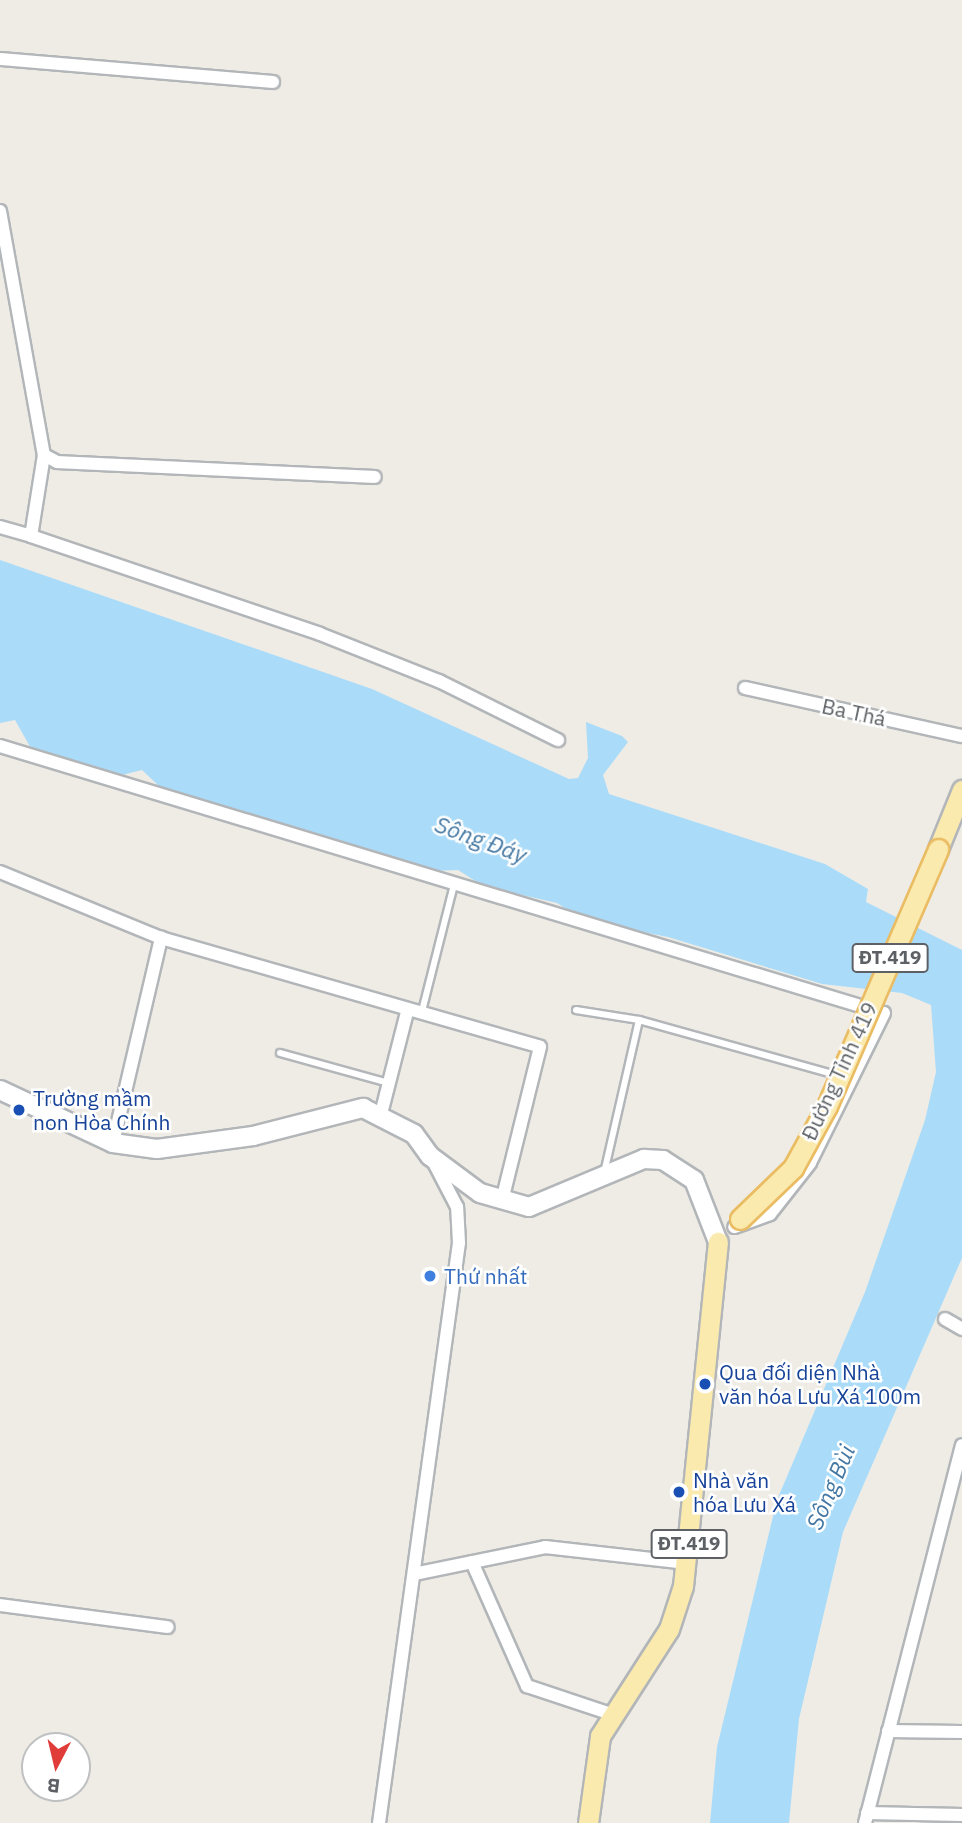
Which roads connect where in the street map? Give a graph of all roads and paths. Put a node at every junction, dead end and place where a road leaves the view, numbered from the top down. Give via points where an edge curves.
1 (0, 59) edge
2 (273, 82) dead end
3 (0, 211) edge
4 (44, 455) junction
5 (375, 477) dead end
6 (0, 527) edge
7 (31, 536) junction
8 (746, 688) dead end
9 (962, 736) edge
10 (558, 740) dead end
11 (0, 746) edge
12 (962, 790) edge
13 (0, 872) edge
14 (454, 885) junction
15 (161, 938) junction
16 (576, 1010) dead end
17 (407, 1012) junction
18 (421, 1016) junction
19 (639, 1020) junction
20 (280, 1053) dead end
21 (855, 1081) junction
22 (391, 1084) junction
23 (0, 1090) edge
24 (381, 1114) junction
25 (113, 1143) junction
26 (430, 1156) junction
27 (603, 1179) junction
28 (502, 1201) junction
29 (737, 1223) junction
30 (718, 1242) junction
31 (945, 1319) dead end
32 (962, 1329) edge
33 (962, 1446) edge
34 (472, 1562) junction
35 (687, 1563) junction
36 (414, 1574) junction
37 (0, 1605) edge
38 (168, 1627) dead end
39 (611, 1714) junction
40 (888, 1731) junction
41 (962, 1732) edge
42 (962, 1815) edge
43 (866, 1818) edge
44 (379, 1823) edge
45 (588, 1823) edge

1 - 2 street
3 - 4 street
4 - 5 street via 57,462
4 - 7 street
6 - 7 street
7 - 10 street via 332,639 475,697
8 - 9 street, Ba Thá
11 - 14 street
12 - 29 main road, Đường Tỉnh 419 / ĐT.419, bridge via 827,1106 793,1168
13 - 15 street
14 - 18 lane
14 - 21 street via 884,1013
15 - 17 street
15 - 25 street
16 - 19 lane
17 - 18 street
17 - 22 street
18 - 28 street via 540,1048
19 - 21 lane
19 - 27 lane
20 - 22 lane
21 - 29 street via 810,1163 769,1214
22 - 24 street
23 - 25 street
24 - 25 street via 342,1110 191,1148
24 - 26 street via 414,1134
26 - 28 street
26 - 36 street via 460,1224
27 - 28 street via 552,1203 528,1208
27 - 30 street via 644,1158 677,1164 694,1180
29 - 30 street
30 - 35 main road, ĐT.419 via 701,1372
31 - 32 street
33 - 40 street
34 - 35 street via 565,1546
34 - 36 street
34 - 39 street via 527,1686
35 - 39 main road, ĐT.419 via 669,1629
36 - 44 street
37 - 38 street
39 - 45 main road, ĐT.419 via 593,1766
40 - 41 street
40 - 43 street
42 - 43 street

